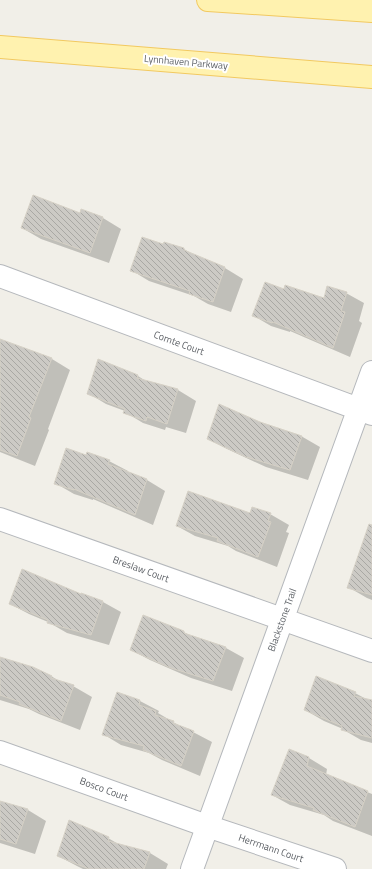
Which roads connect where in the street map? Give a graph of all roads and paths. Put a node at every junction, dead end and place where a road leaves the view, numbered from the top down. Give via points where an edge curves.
1 (208, 0) edge
2 (372, 11) edge
3 (0, 47) edge
4 (372, 76) edge
5 (0, 276) edge
6 (372, 372) edge
7 (365, 411) edge
8 (0, 519) edge
9 (282, 620) junction
10 (372, 651) edge
11 (0, 752) edge
12 (207, 826) junction
13 (192, 869) edge
14 (334, 869) edge

1 - 2 main road
3 - 4 main road, Lynnhaven Parkway
5 - 7 street, Comte Court
6 - 7 street, Blackstone Trail
7 - 9 street, Blackstone Trail
8 - 9 street, Breslaw Court
9 - 10 street, Breslaw Court
9 - 12 street, Blackstone Trail
11 - 12 street, Bosco Court
12 - 13 street, Blackstone Trail
12 - 14 street, Herrmann Court

